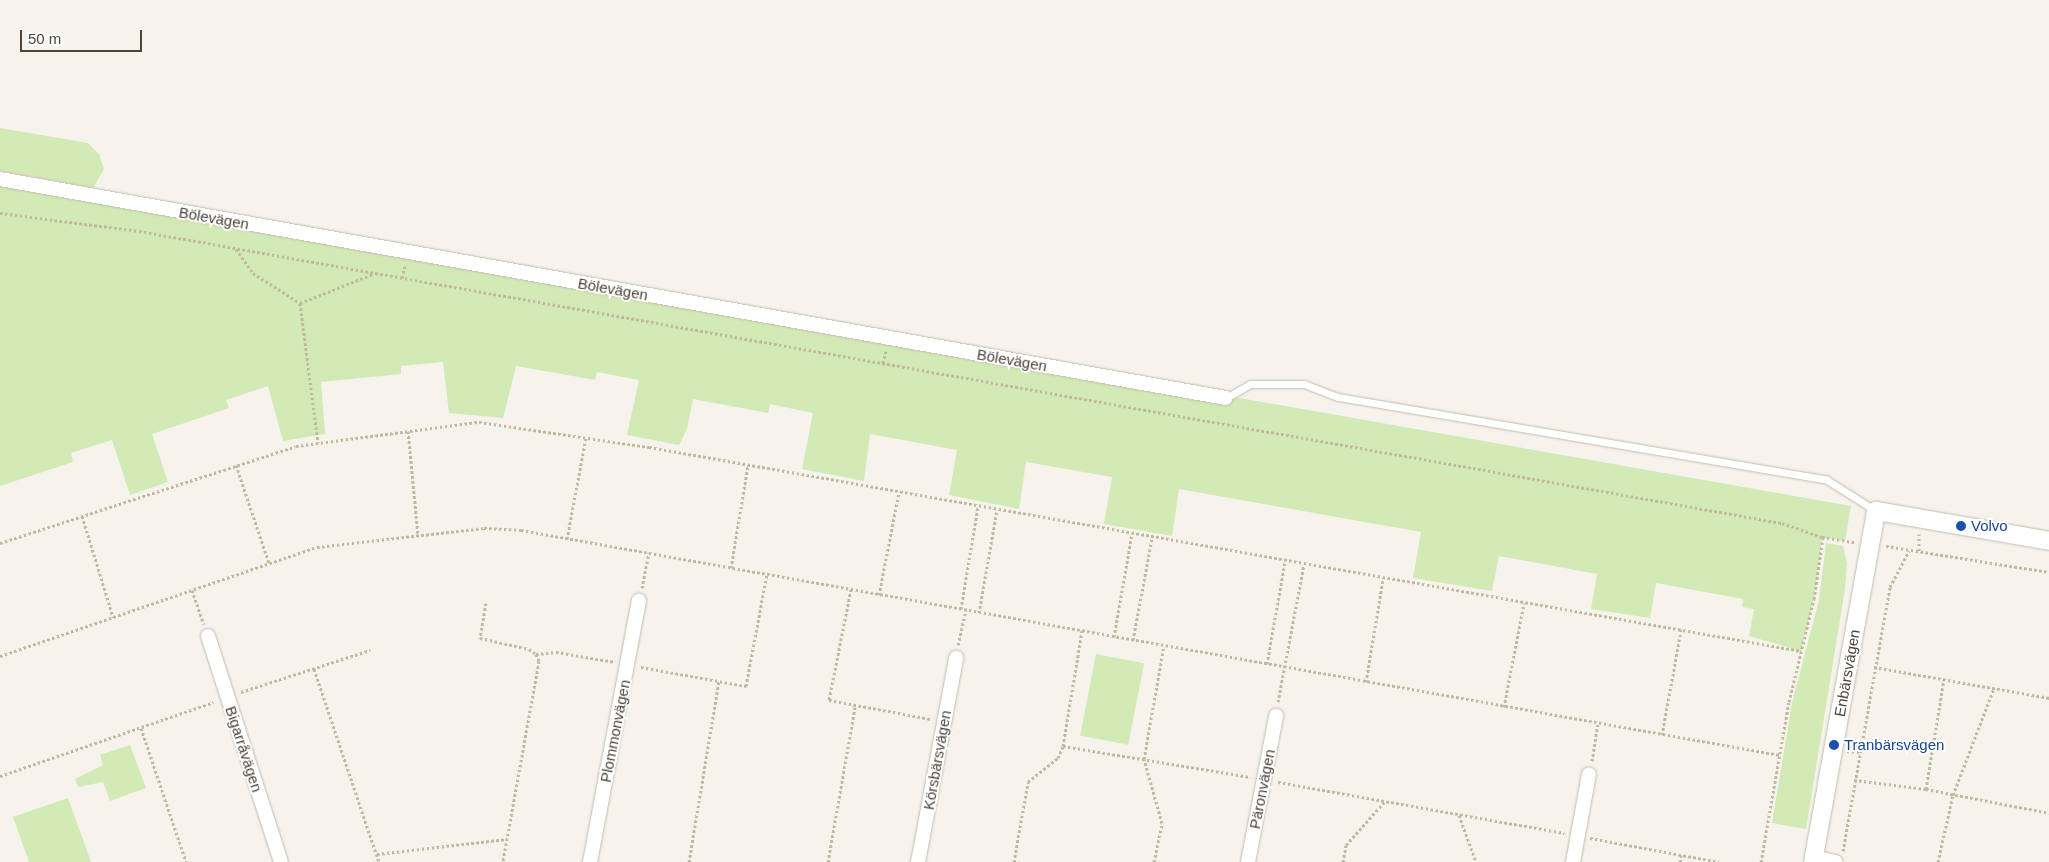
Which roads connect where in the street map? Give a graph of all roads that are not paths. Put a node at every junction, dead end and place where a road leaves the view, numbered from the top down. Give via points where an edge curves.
1 (0, 180) edge
2 (1226, 398) joint
3 (1876, 512) junction
4 (2049, 541) edge
5 (639, 601) road end
6 (208, 636) road end
7 (956, 658) road end
8 (1276, 716) road end
9 (1590, 774) road end
10 (1839, 858) edge
11 (1814, 860) edge
12 (281, 862) edge
13 (590, 862) edge
14 (918, 862) edge
15 (1248, 862) edge
16 (1573, 862) edge

1 - 2 street, Bölevägen
2 - 3 lane via 1250,384 1304,384 1338,397 1827,480
3 - 4 street
3 - 11 street, Enbärsvägen
5 - 13 street, Plommonvägen
6 - 12 street, Bigarråvägen
7 - 14 street, Körsbärsvägen
8 - 15 street, Päronvägen
9 - 16 street
10 - 11 street

